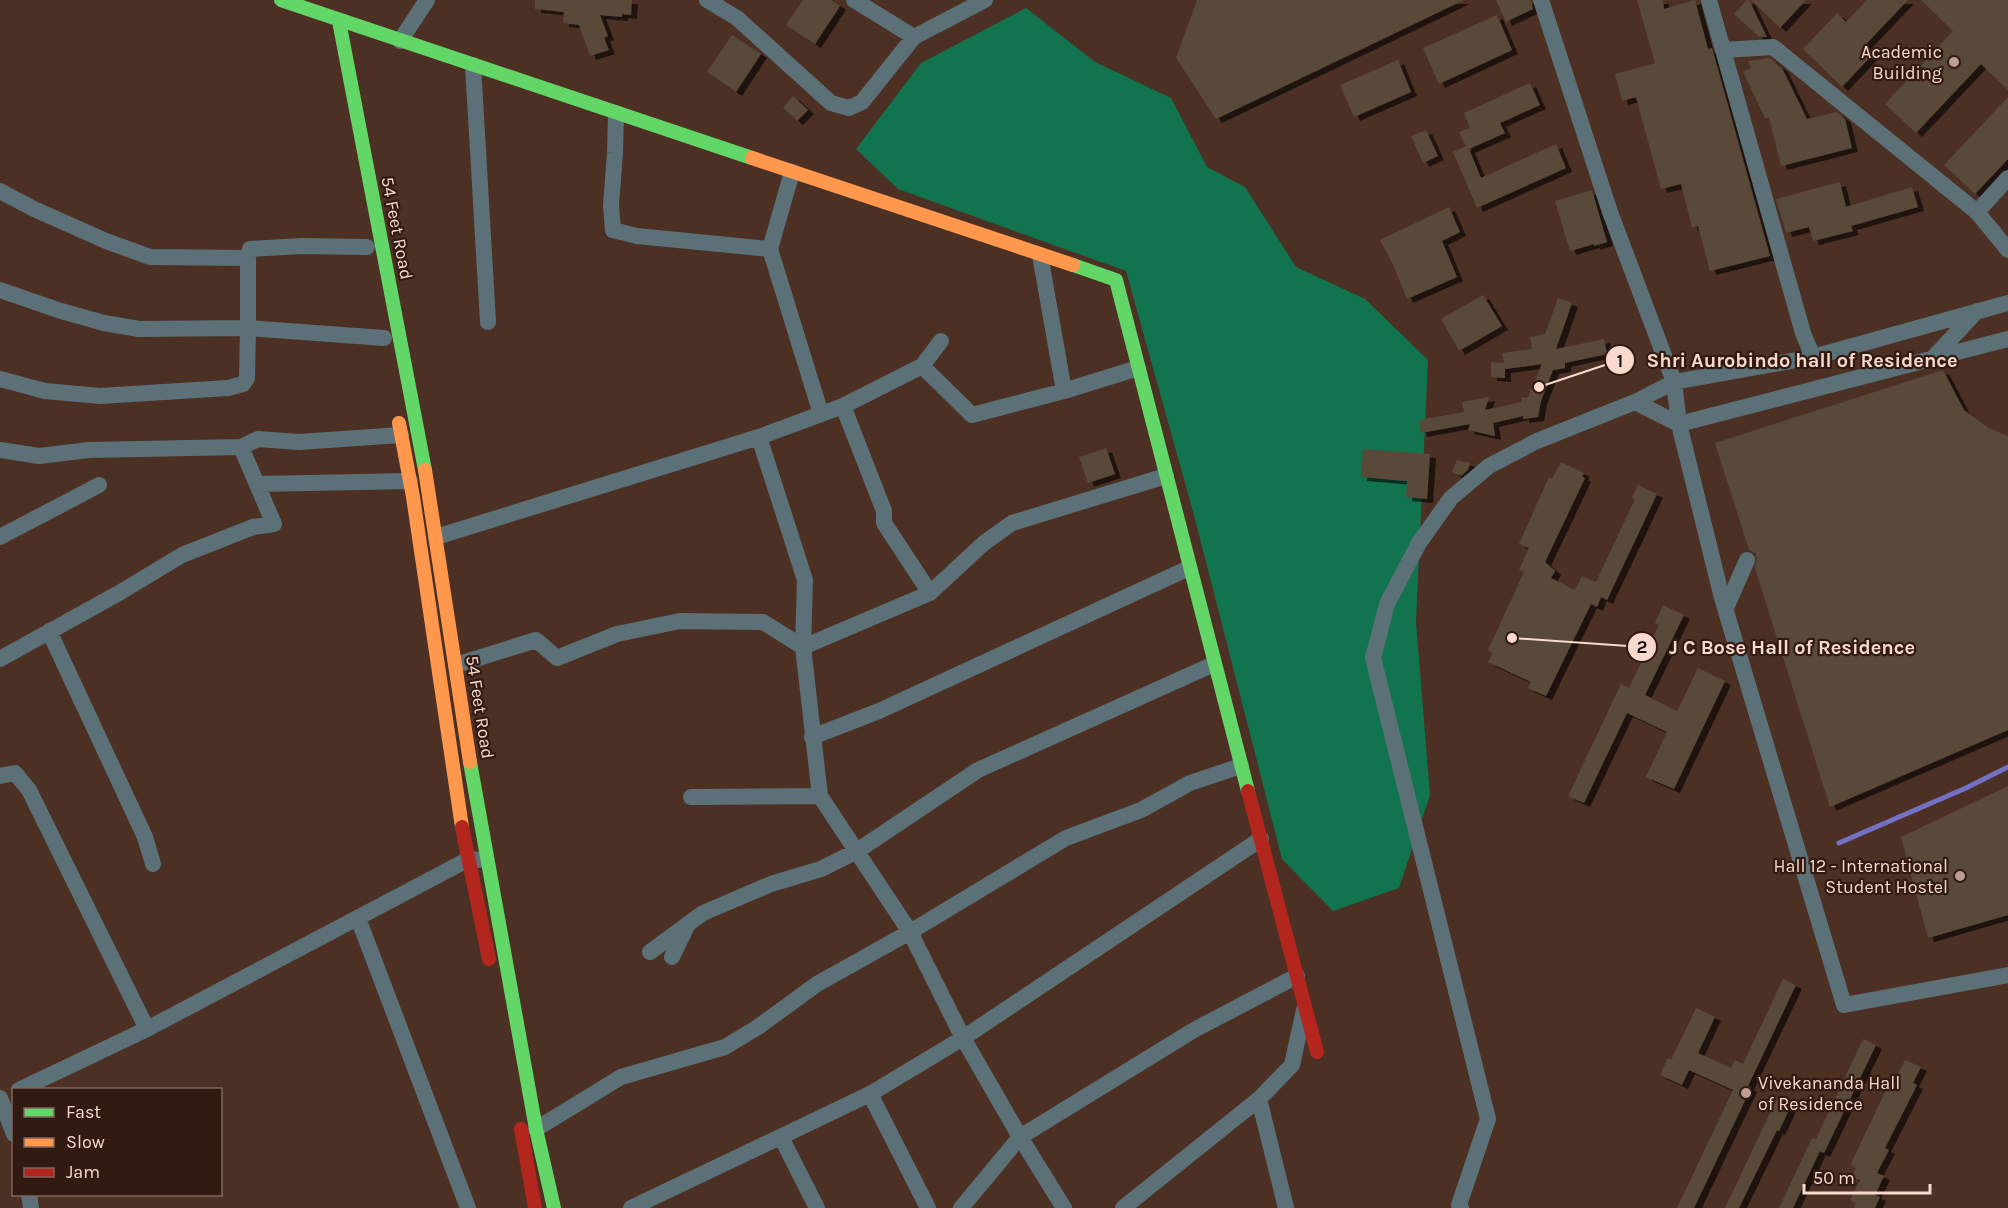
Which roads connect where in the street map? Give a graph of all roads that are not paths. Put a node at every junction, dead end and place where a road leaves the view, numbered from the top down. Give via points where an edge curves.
1 (281, 0) edge
2 (427, 0) edge
3 (707, 0) edge
4 (854, 0) edge
5 (985, 0) edge
6 (1540, 0) edge
7 (1709, 0) edge
8 (339, 21) junction
9 (914, 37) junction
10 (400, 41) junction
11 (1723, 50) junction
12 (473, 65) junction
13 (616, 113) junction
14 (365, 160) junction
15 (792, 172) junction
16 (2008, 178) edge
17 (0, 191) edge
18 (1977, 212) junction
19 (770, 249) junction
20 (2008, 250) edge
21 (368, 252) joint
22 (1040, 255) junction
23 (248, 258) junction
24 (0, 290) edge
25 (2008, 303) edge
26 (1977, 311) junction
27 (488, 322) dead end
28 (248, 328) junction
29 (383, 337) dead end
30 (2008, 339) edge
31 (941, 340) dead end
32 (1812, 357) junction
33 (1931, 360) junction
34 (922, 366) junction
35 (1138, 368) junction
36 (0, 379) edge
37 (1674, 382) junction
38 (1064, 391) junction
39 (1635, 402) junction
40 (843, 406) junction
41 (397, 413) dead end
42 (821, 414) junction
43 (1679, 424) junction
44 (401, 435) junction
45 (759, 437) junction
46 (241, 447) junction
47 (0, 450) edge
48 (1166, 476) junction
49 (410, 481) junction
50 (256, 484) junction
51 (99, 485) dead end
52 (0, 537) edge
53 (436, 537) junction
54 (1747, 560) dead end
55 (1189, 568) junction
56 (930, 593) junction
57 (1725, 608) junction
58 (49, 632) junction
59 (803, 647) junction
60 (0, 659) edge
61 (1214, 664) junction
62 (456, 665) junction
63 (812, 737) junction
64 (1241, 766) junction
65 (0, 776) edge
66 (820, 796) junction
67 (691, 797) dead end
68 (1261, 839) junction
69 (857, 851) junction
70 (469, 859) junction
71 (487, 860) junction
72 (153, 864) dead end
73 (358, 918) junction
74 (687, 925) junction
75 (910, 932) junction
76 (650, 952) dead end
77 (672, 957) dead end
78 (491, 970) dead end
79 (2008, 975) edge
80 (1297, 976) junction
81 (1305, 1006) junction
82 (147, 1029) junction
83 (963, 1038) junction
84 (1317, 1052) dead end
85 (21, 1088) edge
86 (870, 1094) junction
87 (0, 1098) edge
88 (1259, 1099) junction
89 (518, 1117) dead end
90 (12, 1129) edge
91 (536, 1129) junction
92 (781, 1137) junction
93 (1020, 1137) junction
94 (468, 1208) edge
95 (535, 1208) edge
96 (554, 1208) edge
97 (631, 1208) edge
98 (816, 1208) edge
99 (928, 1208) edge
100 (961, 1208) edge
101 (1064, 1208) edge
102 (1123, 1208) edge
103 (1286, 1208) edge
104 (1461, 1208) edge

1 - 8 street
2 - 10 street
3 - 9 street via 737,18 831,104 849,108 862,102
4 - 9 street
5 - 9 street
6 - 37 street via 1610,212
7 - 11 street
8 - 10 street
8 - 14 street
10 - 12 street
11 - 18 street via 1773,47
11 - 32 street
12 - 13 street
12 - 27 street
13 - 15 street
13 - 19 street via 611,205 614,230 637,236
14 - 21 street, 54 Feet Road
14 - 53 street, 54 Feet Road
15 - 19 street
15 - 22 street
16 - 18 street
17 - 23 street via 106,241 150,257
18 - 20 street
19 - 42 street
21 - 23 street via 258,247 250,249
22 - 35 street via 1116,280
22 - 38 street
23 - 28 street
24 - 28 street via 61,311 139,329
25 - 26 street
26 - 32 street
26 - 33 street
28 - 29 street
28 - 36 street via 247,378 243,384 228,388 100,396 45,391
30 - 33 street
31 - 34 street
32 - 37 street
33 - 43 street
34 - 38 street via 972,415
34 - 40 street
35 - 38 street
35 - 48 street
37 - 39 street
37 - 43 street
39 - 43 street
39 - 104 street via 1537,441 1489,466 1451,498 1419,543 1387,604 1373,658 1488,1119
40 - 42 street
40 - 56 street via 884,511 885,523
41 - 44 street, 54 Feet Road
42 - 45 street
43 - 57 street
44 - 46 street via 299,442 258,439
44 - 49 street, 54 Feet Road
45 - 53 street
45 - 59 street via 805,580
46 - 47 street via 89,450 39,456
46 - 50 street
48 - 55 street
48 - 56 street via 1012,523
49 - 50 street
49 - 70 street, 54 Feet Road
50 - 58 street via 274,524 253,527 182,555
51 - 52 street
53 - 62 street, 54 Feet Road
54 - 57 street
55 - 61 street
55 - 63 street via 879,711
56 - 59 street
57 - 79 street via 1844,1005
58 - 60 street
58 - 72 street via 145,837
59 - 62 street via 763,622 680,621 617,634 557,658 536,640
59 - 63 street
61 - 64 street
61 - 69 street via 978,770
62 - 71 street, 54 Feet Road
63 - 66 street
64 - 68 street
64 - 75 street via 1190,783 1141,810 1066,838
65 - 82 street via 15,773 29,790
66 - 67 street
66 - 69 street
68 - 80 street
68 - 83 street
69 - 74 street via 821,869 761,888
69 - 75 street
70 - 71 street
70 - 73 street
70 - 78 street, 54 Feet Road
71 - 91 street, 54 Feet Road
73 - 82 street
73 - 94 street
74 - 76 street
74 - 77 street
75 - 83 street
75 - 91 street via 817,984 725,1047 621,1077
80 - 81 street
80 - 93 street via 1194,1030
81 - 84 street
81 - 88 street via 1292,1065
82 - 85 street
83 - 86 street
83 - 93 street
86 - 92 street
86 - 99 street
87 - 90 street
88 - 102 street
88 - 103 street
89 - 95 street
91 - 96 street, 54 Feet Road
92 - 97 street
92 - 98 street
93 - 100 street
93 - 101 street

